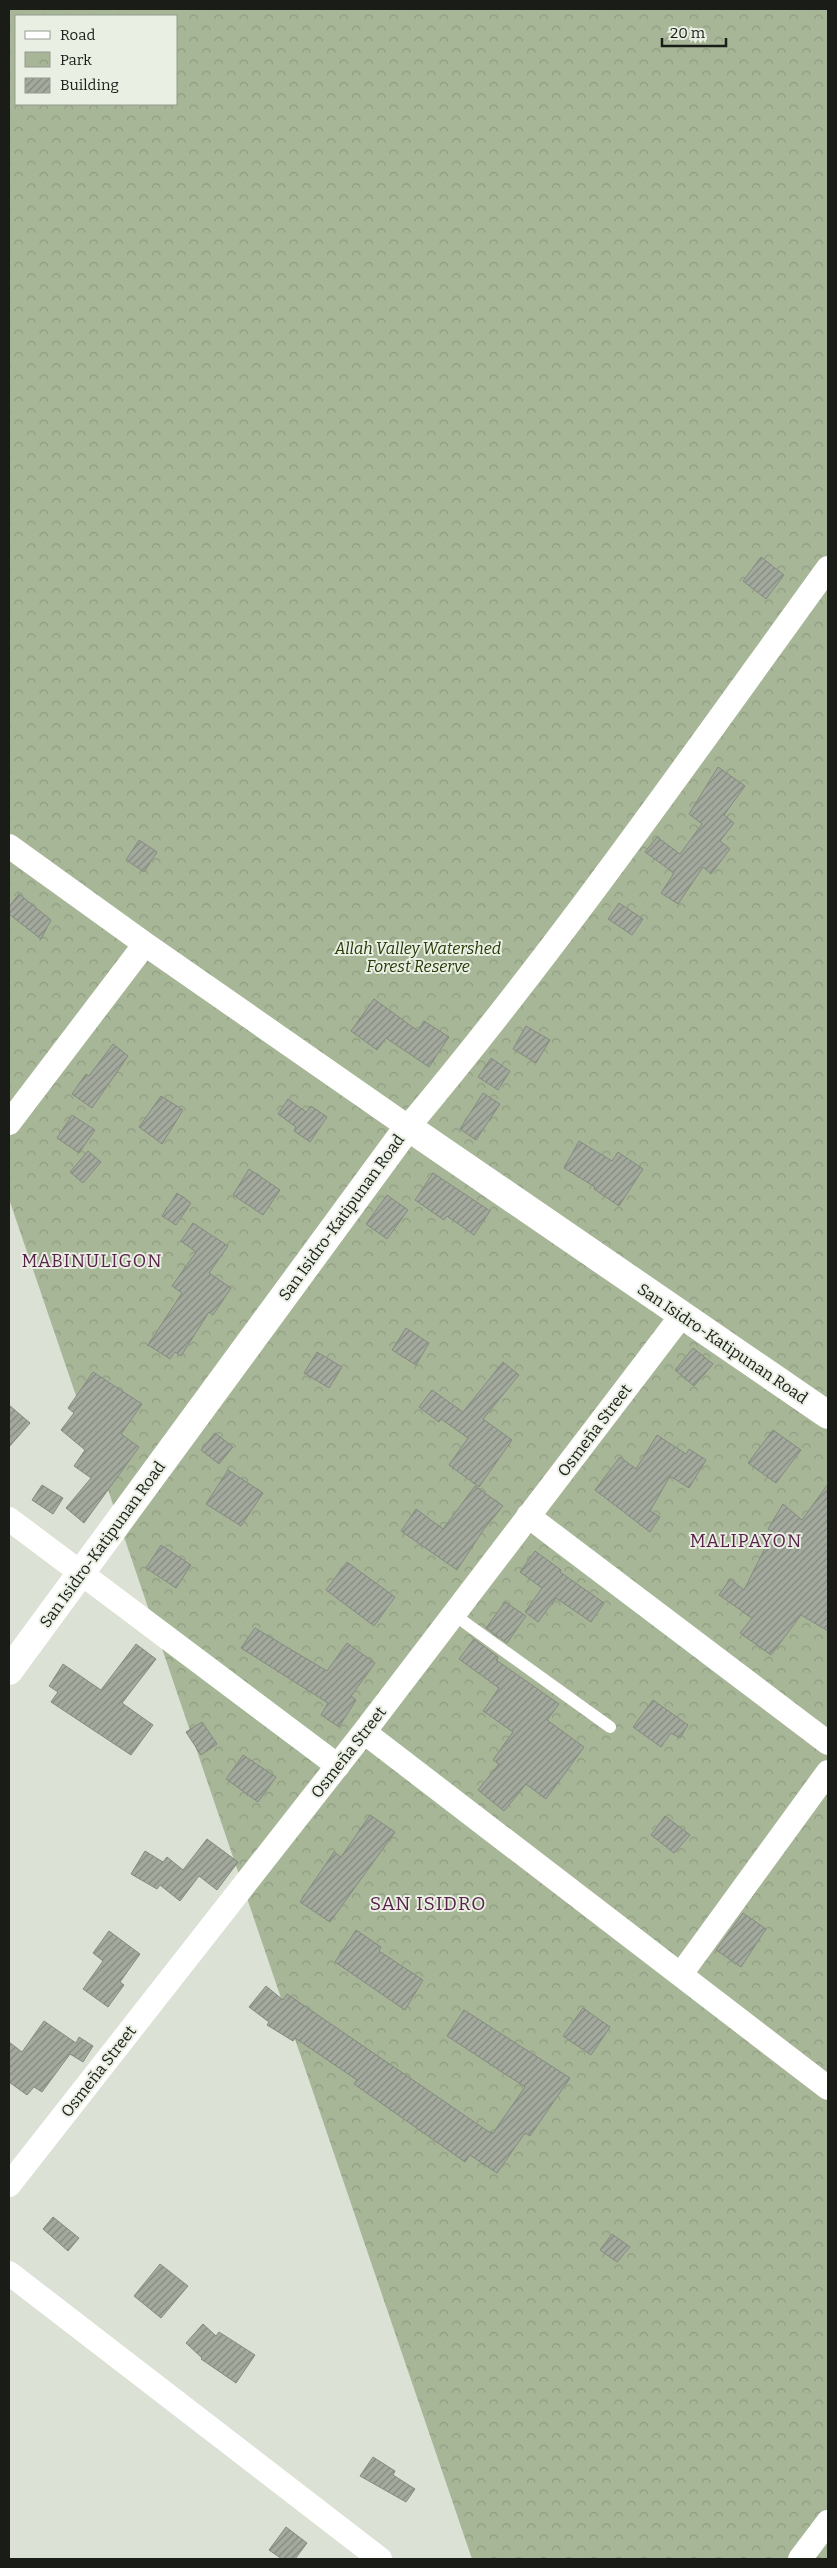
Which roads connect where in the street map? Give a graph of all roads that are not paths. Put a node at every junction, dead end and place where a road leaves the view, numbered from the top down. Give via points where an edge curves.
1 (828, 568) edge
2 (9, 846) edge
3 (145, 944) junction
4 (9, 1123) edge
5 (408, 1127) junction
6 (682, 1315) junction
7 (828, 1415) edge
8 (528, 1516) junction
9 (9, 1519) edge
10 (81, 1573) junction
11 (453, 1614) junction
12 (9, 1671) edge
13 (610, 1727) dead end
14 (364, 1732) junction
15 (828, 1743) edge
16 (338, 1766) junction
17 (828, 1772) edge
18 (681, 1974) junction
19 (828, 2088) edge
20 (9, 2185) edge
21 (9, 2273) edge
22 (828, 2522) edge
23 (380, 2559) edge
24 (800, 2559) edge

1 - 5 street via 615,864 481,1040
2 - 3 street
3 - 4 street
3 - 5 street
5 - 6 street, San Isidro-Katipunan Road
5 - 10 street, San Isidro-Katipunan Road
6 - 7 street, San Isidro-Katipunan Road
6 - 8 street, Osmeña Street
8 - 11 street, Osmeña Street
8 - 15 street
9 - 10 street
10 - 12 street, San Isidro-Katipunan Road
10 - 16 street
11 - 13 lane
11 - 14 street, Osmeña Street
14 - 16 street, Osmeña Street
14 - 18 street
16 - 20 street, Osmeña Street
17 - 18 street
18 - 19 street
21 - 23 street
22 - 24 street

